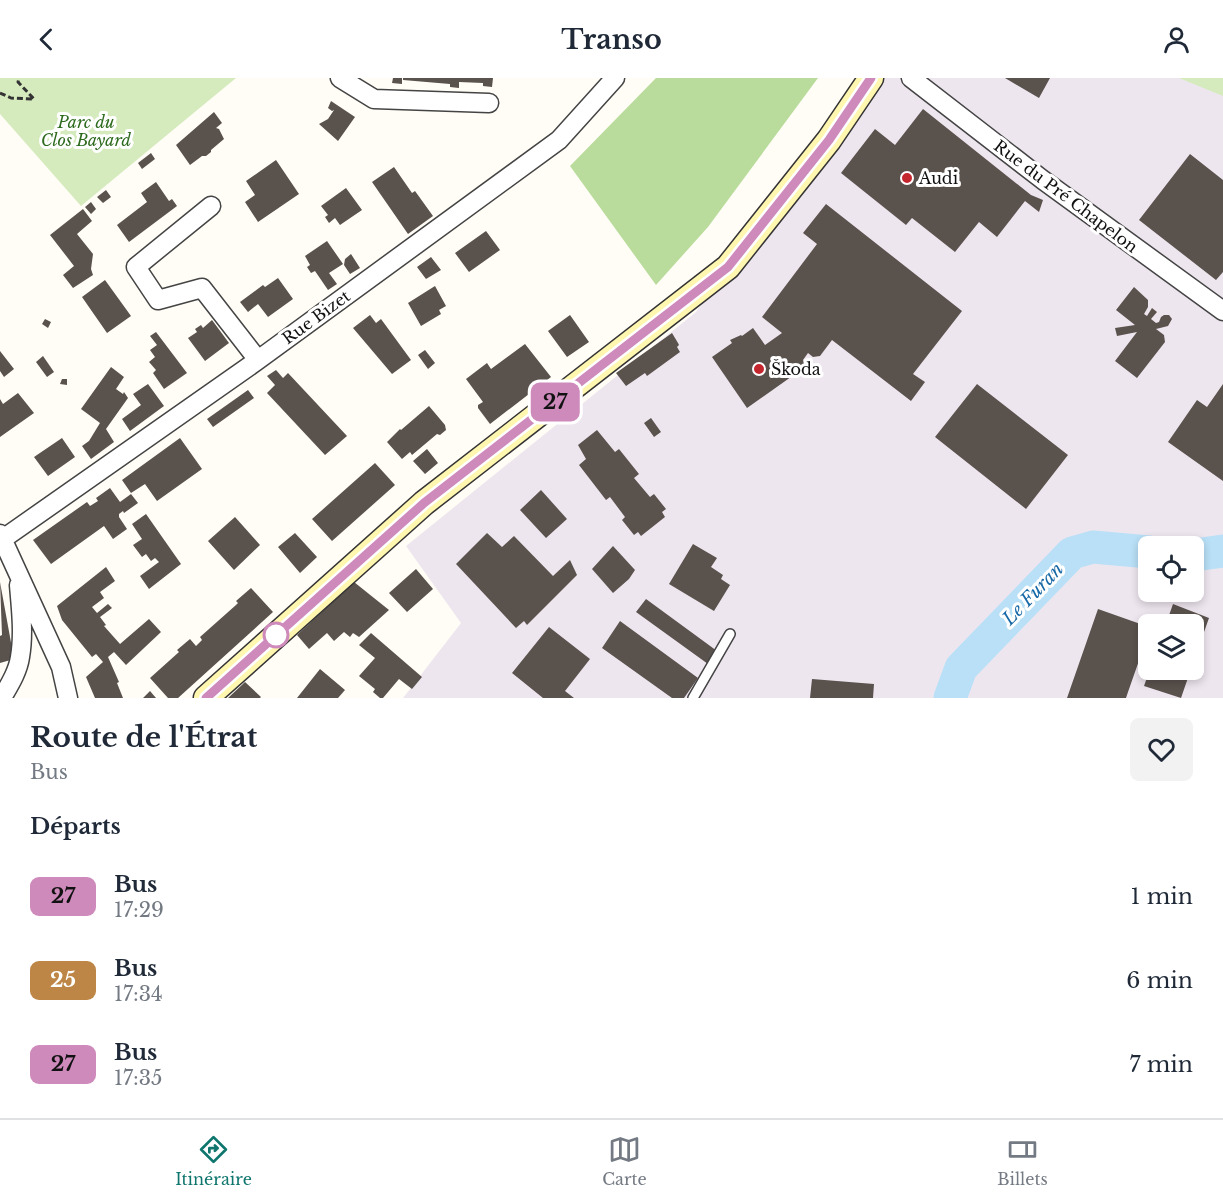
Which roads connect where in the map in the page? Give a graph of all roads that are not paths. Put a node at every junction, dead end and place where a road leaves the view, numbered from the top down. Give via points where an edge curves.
1 (340, 78) edge
2 (615, 78) edge
3 (871, 78) edge
4 (911, 78) edge
5 (489, 103) dead end
6 (211, 206) dead end
7 (1223, 311) edge
8 (258, 360) junction
9 (1, 538) edge
10 (18, 575) junction
11 (730, 634) dead end
12 (0, 698) edge
13 (68, 698) edge
14 (206, 698) edge
15 (693, 698) edge

1 - 5 street via 374,99
2 - 8 street, Rue Bizet via 559,140
3 - 14 main road via 829,140 728,267 424,503
4 - 7 street, Rue du Pré Chapelon
6 - 8 street via 136,267 158,300 202,288
8 - 9 street, Rue Bizet
9 - 10 street
10 - 12 street via 20,658
10 - 13 street via 61,668
11 - 15 lane

